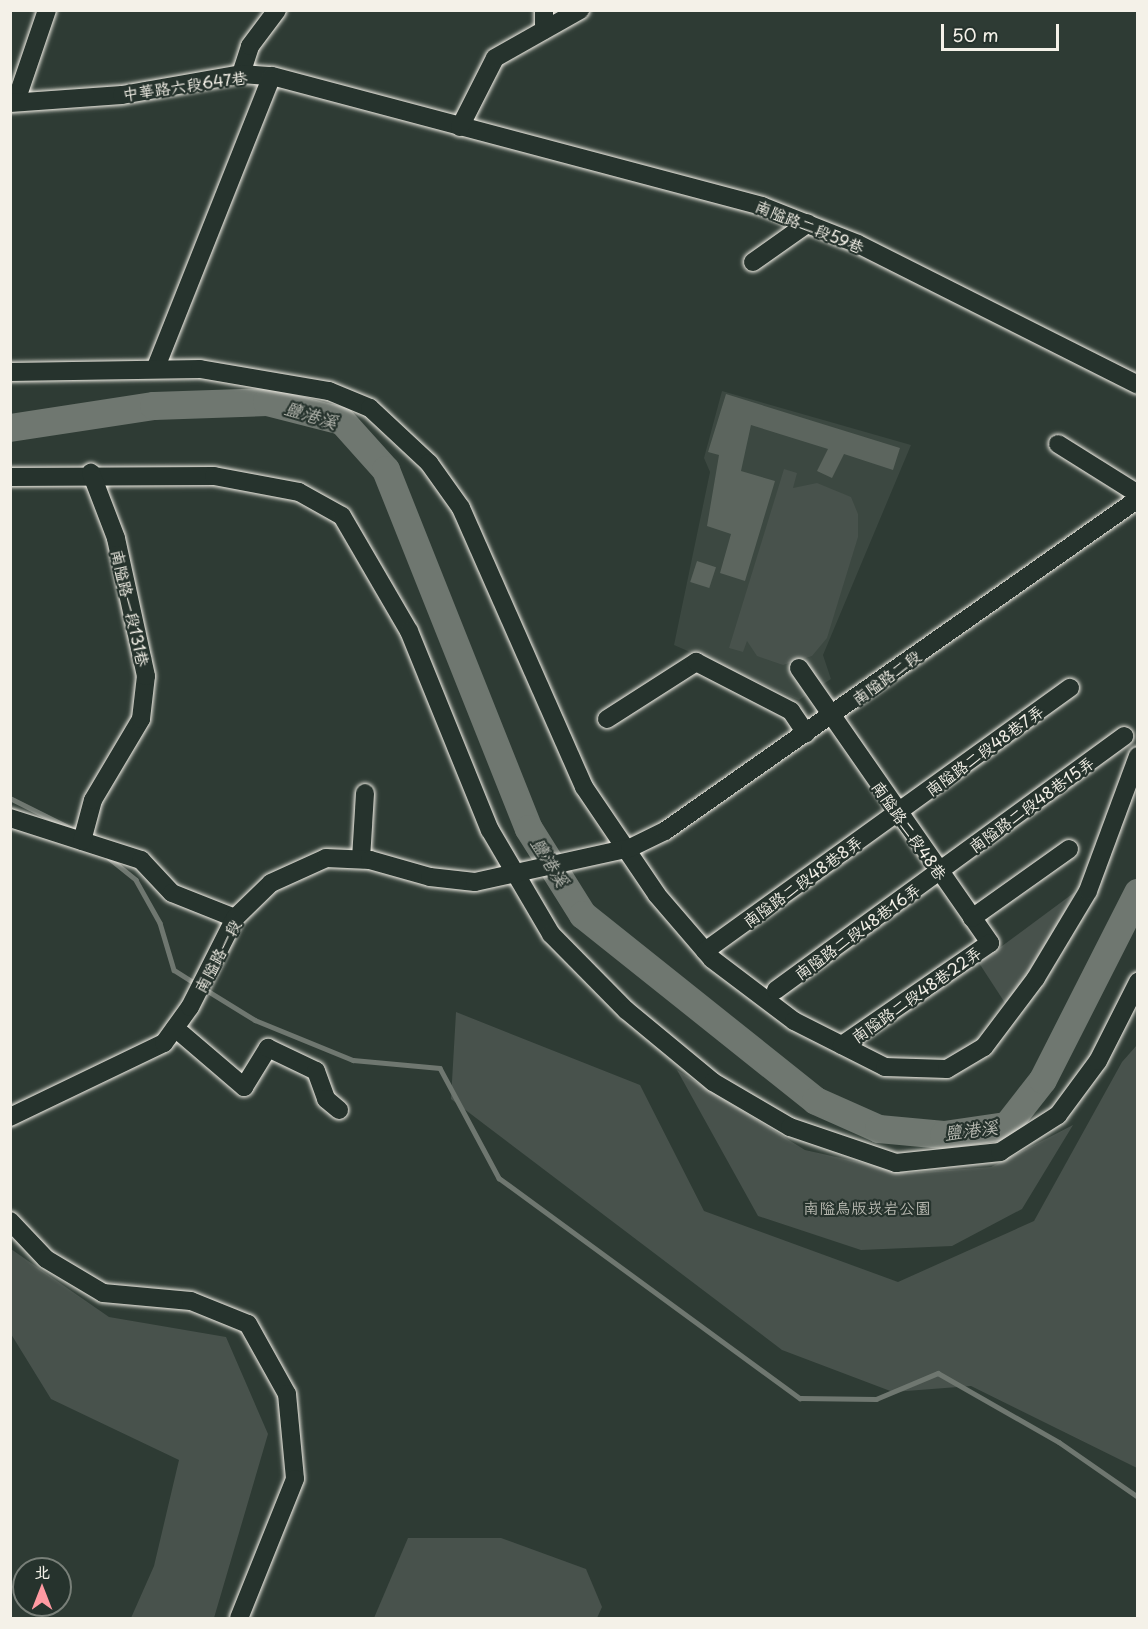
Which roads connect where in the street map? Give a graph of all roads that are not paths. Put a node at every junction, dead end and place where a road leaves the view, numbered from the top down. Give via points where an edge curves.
1 (47, 10) edge
2 (277, 10) edge
3 (543, 10) edge
4 (580, 10) edge
5 (544, 30) junction
6 (241, 74) junction
7 (272, 76) junction
8 (14, 102) edge
9 (460, 127) junction
10 (808, 223) junction
11 (753, 262) dead end
12 (156, 368) junction
13 (10, 372) edge
14 (1137, 385) edge
15 (1058, 444) dead end
16 (91, 473) junction
17 (10, 477) edge
18 (1137, 497) edge
19 (799, 668) dead end
20 (1070, 688) dead end
21 (831, 717) junction
22 (607, 719) dead end
23 (806, 733) junction
24 (1124, 736) dead end
25 (1137, 756) edge
26 (365, 793) dead end
27 (899, 812) junction
28 (10, 818) edge
29 (82, 841) junction
30 (630, 848) junction
31 (1069, 849) dead end
32 (361, 859) junction
33 (938, 871) junction
34 (513, 872) junction
35 (235, 918) junction
36 (972, 918) junction
37 (990, 943) joint
38 (705, 951) junction
39 (1137, 982) edge
40 (776, 990) dead end
41 (175, 1028) junction
42 (842, 1045) junction
43 (339, 1110) dead end
44 (10, 1117) edge
45 (10, 1221) edge
46 (239, 1618) edge

1 - 8 street
2 - 6 street via 249,46
3 - 5 street
4 - 5 street
5 - 9 street via 495,58
6 - 7 street, 中華路六段647巷
6 - 8 street, 中華路六段647巷 via 122,95
7 - 9 street, 中華路六段647巷
7 - 12 street
9 - 10 street, 南隘路二段59巷 via 677,180
10 - 11 street
10 - 14 street, 南隘路二段59巷
12 - 13 street
12 - 30 street via 260,376 329,391 370,408 404,435 461,508 584,787
15 - 18 street
16 - 17 street
16 - 29 street, 南隘路一段131巷 via 118,549 146,676 141,719 93,800
16 - 34 street via 263,482 299,492 342,516 409,630 490,830
18 - 21 street, 南隘路二段
19 - 21 street, 南隘路二段48巷
20 - 27 street, 南隘路二段48巷7弄
21 - 23 street, 南隘路二段
21 - 27 street, 南隘路二段48巷
22 - 23 street via 696,662 791,711
23 - 30 street, 南隘路二段 via 665,831
24 - 33 street, 南隘路二段48巷15弄
25 - 42 street via 1088,891 1036,978 984,1047 948,1069 885,1067
26 - 32 street
27 - 33 street, 南隘路二段48巷
27 - 38 street, 南隘路二段48巷8弄
28 - 29 street
29 - 35 street via 141,860 172,893
30 - 34 street, 南隘路二段
30 - 38 street via 657,895
31 - 36 street
32 - 34 street, 南隘路一段 via 475,882
32 - 35 street, 南隘路一段 via 327,858 271,883
33 - 36 street, 南隘路二段48巷
33 - 40 street, 南隘路二段48巷16弄
34 - 39 street via 551,934 626,1010 713,1082 790,1127 896,1163 1000,1152 1058,1115 1098,1060
35 - 41 street, 南隘路一段
36 - 37 street, 南隘路二段48巷
37 - 42 street, 南隘路二段48巷22弄
38 - 42 street via 794,1021
41 - 43 street via 243,1087 268,1048 316,1071 327,1099
41 - 44 street, 南隘路一段 via 164,1043
45 - 46 street via 46,1259 103,1293 191,1301 248,1324 287,1394 295,1479

